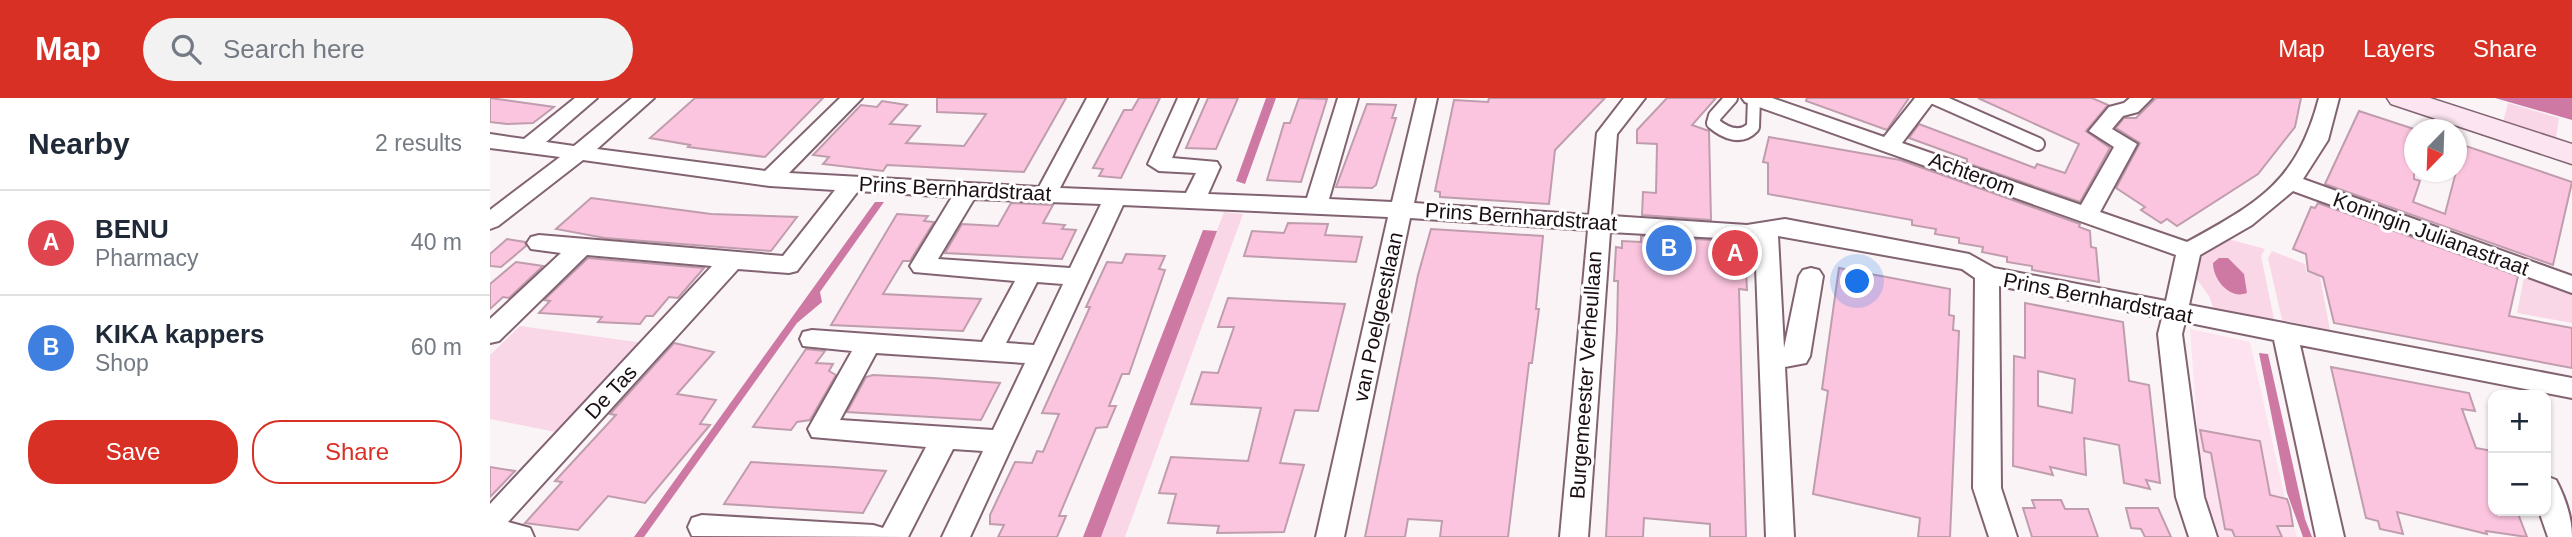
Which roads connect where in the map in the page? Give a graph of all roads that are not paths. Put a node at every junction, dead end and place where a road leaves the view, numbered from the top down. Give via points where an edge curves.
1 (587, 98) edge
2 (644, 98) edge
3 (852, 98) edge
4 (1097, 98) edge
5 (1188, 98) edge
6 (1348, 98) edge
7 (1427, 98) edge
8 (1635, 98) edge
9 (1731, 98) edge
10 (1753, 98) edge
11 (1926, 98) edge
12 (1934, 98) edge
13 (2142, 98) edge
14 (2329, 98) edge
15 (2401, 98) edge
16 (490, 141) edge
17 (2038, 144) dead end
18 (1889, 145) junction
19 (527, 146) junction
20 (579, 153) junction
21 (2572, 154) edge
22 (770, 179) junction
23 (2289, 182) junction
24 (852, 184) junction
25 (967, 191) junction
26 (1047, 192) junction
27 (1116, 196) junction
28 (1195, 199) junction
29 (1316, 205) junction
30 (1401, 209) junction
31 (2087, 215) junction
32 (490, 221) edge
33 (1598, 222) junction
34 (1766, 230) junction
35 (539, 243) dead end
36 (581, 247) junction
37 (2189, 251) junction
38 (732, 260) junction
39 (1030, 274) junction
40 (1987, 275) junction
41 (1811, 276) dead end
42 (1078, 277) junction
43 (2572, 285) edge
44 (2174, 314) junction
45 (490, 334) edge
46 (2285, 334) junction
47 (813, 339) dead end
48 (869, 343) junction
49 (990, 350) junction
50 (1039, 355) junction
51 (1771, 359) junction
52 (2511, 386) edge
53 (2572, 388) edge
54 (945, 437) junction
55 (1001, 441) junction
56 (2551, 502) edge
57 (490, 523) edge
58 (702, 527) dead end
59 (490, 531) edge
60 (755, 534) edge
61 (520, 537) edge
62 (873, 537) edge
63 (894, 537) edge
64 (956, 537) edge
65 (1330, 537) edge
66 (1574, 537) edge
67 (1780, 537) edge
68 (2003, 537) edge
69 (2203, 537) edge
70 (2330, 537) edge
71 (2563, 537) edge

1 - 19 street
2 - 20 street
3 - 22 street
4 - 26 street
5 - 28 street via 1159,164 1209,167
6 - 29 street
7 - 30 street, van Poelgeestlaan
8 - 33 street, Burgemeester Verheullaan via 1607,133
9 - 10 lane via 1713,123 1728,133 1750,131 1755,124
10 - 18 street, Achterom
11 - 18 street
12 - 17 lane
13 - 31 street via 2131,108 2116,111 2099,131 2126,144
14 - 23 street via 2316,144
15 - 21 street
16 - 19 street, Prins Bernhardstraat
18 - 31 street, Achterom
19 - 20 street, Prins Bernhardstraat
20 - 22 street, Prins Bernhardstraat
20 - 32 street
22 - 24 street, Prins Bernhardstraat
23 - 37 street via 2253,216
23 - 43 street, Koningin Julianastraat
24 - 25 street, Prins Bernhardstraat
24 - 38 street via 789,265
25 - 26 street, Prins Bernhardstraat
25 - 39 street via 922,266
26 - 27 street, Prins Bernhardstraat
27 - 28 street, Prins Bernhardstraat
27 - 42 street
28 - 29 street, Prins Bernhardstraat
29 - 30 street, Prins Bernhardstraat
30 - 33 street, Prins Bernhardstraat
30 - 65 street, van Poelgeestlaan
31 - 37 street, Achterom
33 - 34 street, Prins Bernhardstraat via 1747,233
33 - 66 street, Burgemeester Verheullaan
34 - 40 street, Prins Bernhardstraat via 1785,227 1969,262
34 - 51 street
35 - 36 street
36 - 38 street
36 - 45 street
37 - 44 street
38 - 57 street, De Tas
39 - 42 street
39 - 49 street
40 - 44 street, Prins Bernhardstraat
40 - 68 street via 1987,488
41 - 51 street via 1797,356
42 - 50 street
44 - 46 street, Prins Bernhardstraat
44 - 69 street via 2170,334 2190,497
46 - 52 street, Prins Bernhardstraat
46 - 70 street
47 - 48 street
48 - 49 street
48 - 54 street via 821,429
49 - 50 street
50 - 55 street
51 - 67 street
52 - 53 street, Prins Bernhardstraat
54 - 55 street
54 - 63 street
55 - 64 street
56 - 71 street
58 - 60 street
59 - 61 street
60 - 62 street

